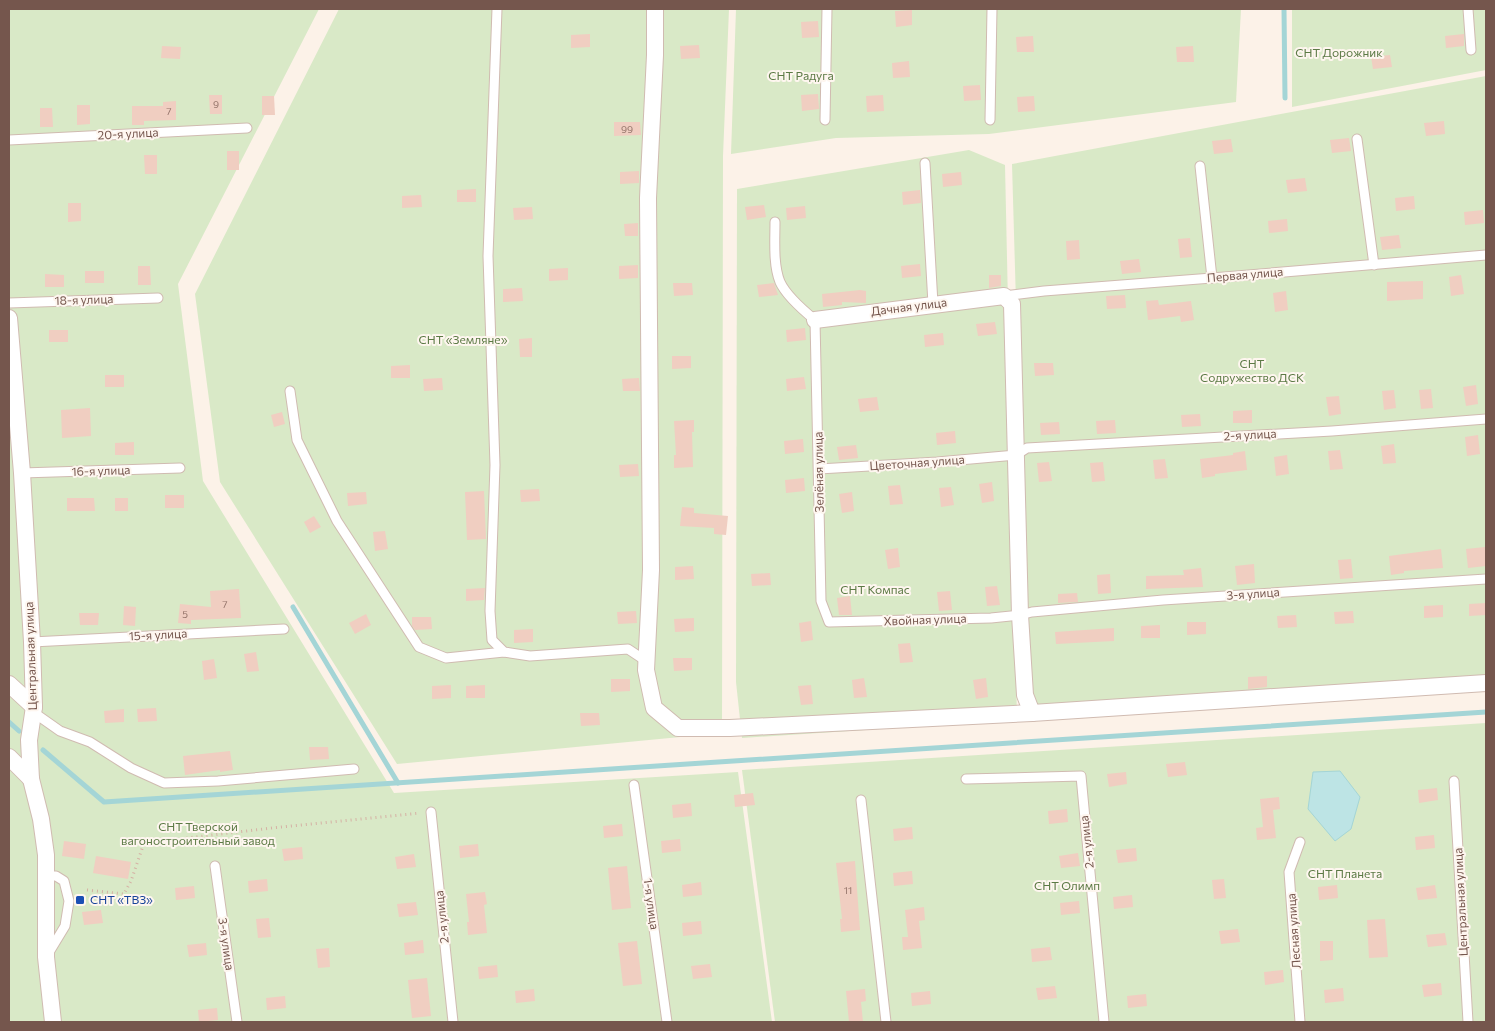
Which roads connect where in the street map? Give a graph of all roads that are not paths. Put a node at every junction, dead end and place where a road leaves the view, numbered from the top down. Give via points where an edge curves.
1 (497, 9) edge
2 (655, 9) edge
3 (827, 9) edge
4 (992, 9) edge
5 (1468, 9) edge
6 (1471, 50) dead end
7 (825, 120) dead end
8 (990, 120) dead end
9 (247, 128) dead end
10 (1357, 139) dead end
11 (9, 140) edge
12 (925, 163) dead end
13 (1200, 166) dead end
14 (775, 222) dead end
15 (1486, 255) edge
16 (1374, 265) junction
17 (1212, 278) junction
18 (1004, 296) junction
19 (158, 298) dead end
20 (9, 303) edge
21 (933, 304) junction
22 (9, 318) edge
23 (815, 320) junction
24 (290, 391) dead end
25 (1486, 419) edge
26 (1016, 455) junction
27 (180, 468) dead end
28 (819, 469) junction
29 (22, 473) junction
30 (1486, 579) edge
31 (1020, 615) junction
32 (829, 622) joint
33 (284, 629) dead end
34 (32, 642) junction
35 (504, 652) junction
36 (646, 661) junction
37 (1486, 683) edge
38 (9, 684) edge
39 (34, 709) junction
40 (1032, 713) junction
41 (9, 757) edge
42 (354, 769) dead end
43 (31, 779) junction
44 (966, 780) dead end
45 (1454, 781) dead end
46 (634, 785) dead end
47 (861, 800) dead end
48 (431, 812) road end
49 (1300, 842) dead end
50 (215, 866) dead end
51 (46, 876) junction
52 (46, 956) junction
53 (53, 1022) edge
54 (237, 1022) edge
55 (453, 1022) edge
56 (667, 1022) edge
57 (886, 1022) edge
58 (1104, 1022) edge
59 (1300, 1022) edge
60 (1468, 1022) edge

1 - 35 lane via 488,256 494,465 490,611 492,640
2 - 36 street via 648,198 651,570
3 - 7 lane
4 - 8 lane
5 - 6 lane
9 - 11 lane, 20-я улица
10 - 16 lane
12 - 21 lane
13 - 17 lane
14 - 23 lane via 775,256 780,282
15 - 16 lane, Первая улица
16 - 17 lane, Первая улица
17 - 18 lane, Первая улица
18 - 21 street, Дачная улица
18 - 26 street via 1012,304
19 - 20 lane, 18-я улица
21 - 23 street, Дачная улица
22 - 29 street, Центральная улица
23 - 28 lane, Зелёная улица
24 - 35 lane via 297,440 338,521 418,647 446,658
25 - 26 lane, 2-я улица via 1027,448
26 - 28 lane, Цветочная улица
26 - 31 street
27 - 29 lane, 16-я улица
28 - 32 lane, Зелёная улица via 821,601
29 - 34 street, Центральная улица
30 - 31 lane, 3-я улица via 1163,600
31 - 32 lane, Хвойная улица
31 - 40 street via 1025,695
33 - 34 lane, 15-я улица
34 - 39 street, Центральная улица
35 - 36 lane via 530,656 628,649
36 - 40 street via 654,708 678,728
37 - 40 street
38 - 39 street
39 - 42 lane via 60,731 90,742 131,768 164,783
39 - 43 street, Центральная улица via 29,740
41 - 43 street
43 - 51 street, Центральная улица via 41,819
44 - 58 lane, 2-я улица via 1081,776
45 - 60 lane, Центральная улица
46 - 56 lane, 1-я улица
47 - 57 lane
48 - 55 lane, 2-я улица
49 - 59 lane, Лесная улица via 1290,872
50 - 54 lane, 3-я улица
51 - 52 street, Центральная улица
51 - 52 lane via 56,876 64,881 69,901 65,926
52 - 53 street, Центральная улица

